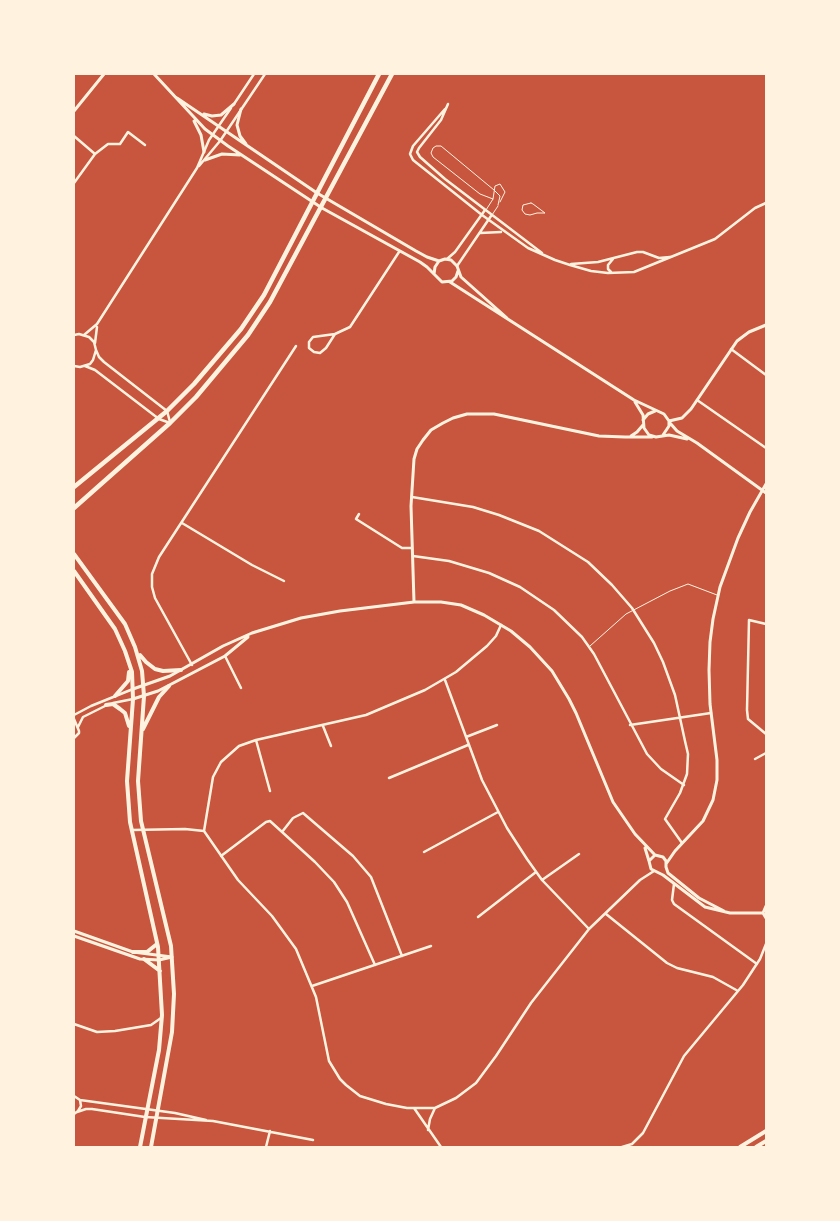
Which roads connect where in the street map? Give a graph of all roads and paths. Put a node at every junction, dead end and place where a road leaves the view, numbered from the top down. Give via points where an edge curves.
1 (104, 74) edge
2 (154, 74) edge
3 (254, 74) edge
4 (264, 74) edge
5 (379, 74) edge
6 (392, 74) edge
7 (174, 96) junction
8 (234, 104) junction
9 (448, 104) dead end
10 (241, 109) junction
11 (445, 109) junction
12 (74, 111) edge
13 (198, 112) junction
14 (192, 116) junction
15 (218, 126) junction
16 (226, 132) junction
17 (212, 134) junction
18 (74, 136) edge
19 (220, 141) junction
20 (145, 145) dead end
21 (248, 147) junction
22 (204, 152) junction
23 (95, 154) junction
24 (241, 155) junction
25 (205, 160) junction
26 (197, 168) junction
27 (74, 183) edge
28 (494, 190) junction
29 (317, 193) junction
30 (326, 198) junction
31 (493, 199) junction
32 (312, 202) junction
33 (766, 203) edge
34 (498, 205) junction
35 (321, 207) junction
36 (485, 210) junction
37 (545, 213) joint
38 (482, 215) junction
39 (492, 215) junction
40 (488, 220) junction
41 (503, 232) junction
42 (479, 233) junction
43 (399, 252) junction
44 (650, 255) junction
45 (545, 256) junction
46 (674, 256) junction
47 (614, 258) junction
48 (448, 259) junction
49 (440, 261) junction
50 (570, 265) junction
51 (457, 266) junction
52 (650, 266) junction
53 (458, 271) junction
54 (612, 273) junction
55 (434, 274) junction
56 (450, 282) junction
57 (511, 322) junction
58 (97, 324) junction
59 (766, 325) edge
60 (335, 334) junction
61 (74, 335) edge
62 (84, 335) junction
63 (95, 345) junction
64 (296, 346) dead end
65 (731, 349) junction
66 (96, 350) junction
67 (74, 366) edge
68 (85, 366) junction
69 (766, 375) edge
70 (634, 400) junction
71 (697, 400) junction
72 (656, 411) junction
73 (167, 412) junction
74 (159, 418) junction
75 (669, 422) junction
76 (170, 423) junction
77 (643, 423) junction
78 (664, 435) junction
79 (625, 437) junction
80 (652, 437) junction
81 (697, 443) junction
82 (766, 448) edge
83 (766, 484) edge
84 (74, 487) edge
85 (762, 491) junction
86 (766, 493) edge
87 (412, 497) junction
88 (74, 508) edge
89 (359, 514) dead end
90 (181, 523) junction
91 (412, 548) junction
92 (74, 554) edge
93 (412, 556) junction
94 (74, 571) edge
95 (284, 582) dead end
96 (718, 595) junction
97 (414, 602) junction
98 (634, 610) junction
99 (766, 624) edge
100 (501, 625) junction
101 (252, 633) junction
102 (589, 647) junction
103 (137, 652) junction
104 (225, 656) junction
105 (128, 660) junction
106 (192, 665) junction
107 (181, 670) junction
108 (445, 680) junction
109 (144, 685) junction
110 (169, 686) junction
111 (240, 688) dead end
112 (133, 689) junction
113 (115, 696) junction
114 (144, 696) junction
115 (133, 699) junction
116 (106, 705) junction
117 (712, 713) junction
118 (74, 715) edge
119 (680, 719) junction
120 (74, 720) edge
121 (497, 725) dead end
122 (630, 725) junction
123 (323, 726) junction
124 (78, 727) junction
125 (130, 731) junction
126 (141, 733) junction
127 (766, 734) edge
128 (466, 737) junction
129 (74, 738) edge
130 (256, 740) junction
131 (468, 745) junction
132 (330, 746) dead end
133 (766, 753) edge
134 (755, 759) dead end
135 (388, 778) dead end
136 (684, 785) junction
137 (270, 790) dead end
138 (498, 812) junction
139 (132, 830) junction
140 (143, 830) junction
141 (204, 831) junction
142 (282, 832) junction
143 (640, 841) junction
144 (682, 843) junction
145 (675, 851) junction
146 (424, 852) dead end
147 (578, 854) dead end
148 (655, 855) junction
149 (660, 855) junction
150 (221, 856) junction
151 (649, 863) junction
152 (666, 866) junction
153 (536, 872) junction
154 (655, 872) junction
155 (643, 877) junction
156 (542, 880) junction
157 (674, 884) junction
158 (766, 906) edge
159 (730, 913) junction
160 (762, 913) junction
161 (606, 914) junction
162 (478, 917) dead end
163 (766, 918) edge
164 (589, 929) junction
165 (74, 931) edge
166 (74, 936) edge
167 (157, 944) junction
168 (766, 944) edge
169 (431, 946) dead end
170 (133, 952) junction
171 (158, 954) junction
172 (402, 956) junction
173 (172, 957) junction
174 (144, 959) junction
175 (159, 960) junction
176 (757, 964) junction
177 (375, 965) junction
178 (160, 972) junction
179 (312, 986) junction
180 (738, 991) junction
181 (162, 1015) junction
182 (74, 1024) edge
183 (151, 1025) junction
184 (161, 1035) junction
185 (74, 1096) edge
186 (80, 1100) junction
187 (414, 1108) junction
188 (435, 1108) junction
189 (147, 1109) junction
190 (158, 1110) junction
191 (75, 1113) edge
192 (145, 1117) junction
193 (157, 1118) junction
194 (213, 1121) junction
195 (428, 1131) junction
196 (766, 1131) edge
197 (270, 1132) junction
198 (313, 1140) dead end
199 (766, 1141) edge
200 (140, 1147) edge
201 (151, 1147) edge
202 (266, 1147) edge
203 (441, 1147) edge
204 (622, 1147) edge
205 (740, 1147) edge
206 (756, 1147) edge

1 - 12 street
2 - 7 street
3 - 8 street
4 - 10 street
5 - 29 main road
6 - 30 main road
7 - 13 street
7 - 14 street
8 - 13 street via 217,116
8 - 15 street
9 - 11 street
10 - 16 street
10 - 21 street via 237,129
11 - 36 street via 441,120 417,152 444,179
11 - 38 street via 412,146 410,154 413,160
13 - 15 street
14 - 17 street
14 - 22 street via 201,135
15 - 16 street
15 - 17 street
16 - 19 street
16 - 21 street
17 - 19 street
17 - 22 street
18 - 23 street
19 - 24 street
19 - 25 street
20 - 23 street via 128,132 120,144 108,144
21 - 29 street
22 - 26 street
23 - 27 street
24 - 25 street via 222,154
24 - 32 street
25 - 26 street
26 - 58 street
28 - 31 lane
28 - 31 lane via 441,146 433,148 433,157 480,194
28 - 34 lane via 500,196
28 - 34 lane via 498,184 504,188
29 - 30 street
29 - 32 main road
30 - 35 main road
30 - 49 street via 416,252
31 - 36 lane
32 - 35 street
32 - 73 main road via 251,315 230,344
33 - 46 street via 716,240
34 - 39 lane
35 - 43 street
35 - 76 main road via 258,322 196,397
36 - 38 street
36 - 39 street
37 - 37 lane via 530,202 522,207 527,215
38 - 40 street
38 - 48 street
39 - 40 street
39 - 45 street
40 - 41 street
40 - 42 street
41 - 42 street
41 - 45 street
42 - 51 street
43 - 55 street via 420,262
43 - 60 street via 350,327
44 - 46 street via 659,258
44 - 47 street via 637,252
44 - 52 street
45 - 50 street
46 - 52 street
47 - 50 street
47 - 54 street via 608,265
48 - 49 street
48 - 51 street
49 - 55 street
50 - 54 street
51 - 53 street
52 - 54 street via 634,272
53 - 56 street
53 - 57 street
55 - 56 street via 442,282
56 - 57 street
57 - 70 street
58 - 62 street
58 - 63 street
59 - 65 street via 743,335
60 - 60 street via 313,337 309,342 310,348 320,353
61 - 62 street
62 - 63 street
63 - 66 street
64 - 90 street
65 - 69 street
65 - 71 street
66 - 68 street via 94,360
66 - 73 street via 104,362
67 - 68 street
68 - 74 street
70 - 72 street
70 - 77 street via 640,408
71 - 75 street via 682,418
71 - 82 street
72 - 75 street via 664,414
72 - 77 street via 648,414
73 - 74 main road
73 - 76 street
74 - 76 street
74 - 84 main road
75 - 78 street
75 - 81 street
76 - 88 main road
77 - 79 street via 633,436
77 - 80 street
78 - 80 street
78 - 81 street
79 - 80 street
79 - 87 street via 599,436 494,414 453,418 431,430 417,449
81 - 85 street
83 - 85 street
85 - 86 street
85 - 96 street via 738,538
87 - 91 street
87 - 98 street via 473,507 539,531 588,562
89 - 91 street via 356,519 362,523 402,548
90 - 95 street
90 - 106 street via 154,566 152,587
91 - 93 street
92 - 103 main road via 115,608
93 - 97 street
93 - 102 street via 470,567 520,587 554,610
94 - 105 main road via 115,629
96 - 98 lane via 688,584
96 - 117 street via 709,656
97 - 100 street via 455,603
97 - 101 street via 317,614
98 - 102 lane
98 - 119 street via 663,662
99 - 127 street via 749,620 747,710 748,719
100 - 108 street via 487,646
100 - 143 street via 530,647 559,681 614,802
101 - 104 street
101 - 106 street
102 - 122 street
103 - 107 main road via 155,669
103 - 109 main road
104 - 110 street
104 - 111 street
105 - 112 main road
105 - 113 main road via 130,676
106 - 107 street
107 - 109 street
108 - 123 street via 366,714
108 - 128 street
109 - 112 street
109 - 114 main road
110 - 114 street
110 - 126 main road via 159,697
112 - 113 street
112 - 115 main road
113 - 118 street
114 - 115 street
114 - 126 main road
115 - 116 street
115 - 125 main road
116 - 124 street via 83,717
116 - 125 main road via 116,706 125,713
117 - 119 street
117 - 144 street via 717,760 713,800 703,821
119 - 122 street
119 - 136 street via 688,754
120 - 124 street
121 - 128 street
122 - 136 street via 655,764
123 - 130 street
123 - 132 street
124 - 129 street via 79,733
125 - 139 main road via 127,781
126 - 140 main road via 138,781
128 - 131 street
130 - 137 street
130 - 141 street via 239,746 221,762 210,785
131 - 135 street
131 - 138 street
133 - 134 street
136 - 144 street via 665,819
138 - 146 street
138 - 153 street
139 - 140 street
139 - 167 main road
140 - 141 street
140 - 173 main road
141 - 150 street
142 - 150 street via 270,821 266,822
142 - 172 street via 303,813 354,856 371,877
142 - 177 street via 337,886
143 - 148 street
143 - 151 street
144 - 145 street
145 - 149 street via 667,856
145 - 152 street
147 - 156 street
148 - 149 street
148 - 151 street
149 - 152 street
150 - 179 street via 283,930 296,949
151 - 154 street
151 - 155 street
152 - 154 street via 661,872
152 - 159 street via 668,873 699,898
153 - 156 street
153 - 162 street
154 - 155 street
154 - 157 street
155 - 161 street
156 - 164 street
157 - 159 street via 705,908
157 - 176 street via 674,904
158 - 160 street
159 - 160 street
160 - 163 street
161 - 164 street
161 - 180 street via 670,965 713,977
164 - 188 street via 531,1003 476,1083
165 - 170 street
166 - 174 street
167 - 170 main road via 148,952
167 - 171 main road
168 - 176 street
169 - 172 street
170 - 171 street
171 - 173 street
171 - 175 main road
172 - 177 street
173 - 175 street
173 - 190 main road via 172,1032
174 - 175 street
174 - 178 main road
175 - 178 main road
176 - 180 street
177 - 179 street
178 - 181 main road
179 - 187 street via 330,1061 340,1078 367,1098
180 - 204 street via 684,1056 643,1134 632,1144
181 - 183 street
181 - 184 main road
182 - 183 street via 97,1032
183 - 184 street via 157,1027
184 - 189 main road
185 - 186 street
186 - 189 street
186 - 191 street via 81,1106
187 - 188 street
187 - 195 street
188 - 195 street
189 - 190 street
189 - 192 main road
190 - 193 main road
190 - 194 street
191 - 192 street via 86,1108
192 - 193 street
192 - 200 main road
193 - 194 street
193 - 201 main road
194 - 197 street
195 - 203 street
196 - 205 main road
197 - 198 street
197 - 202 street
199 - 206 main road

